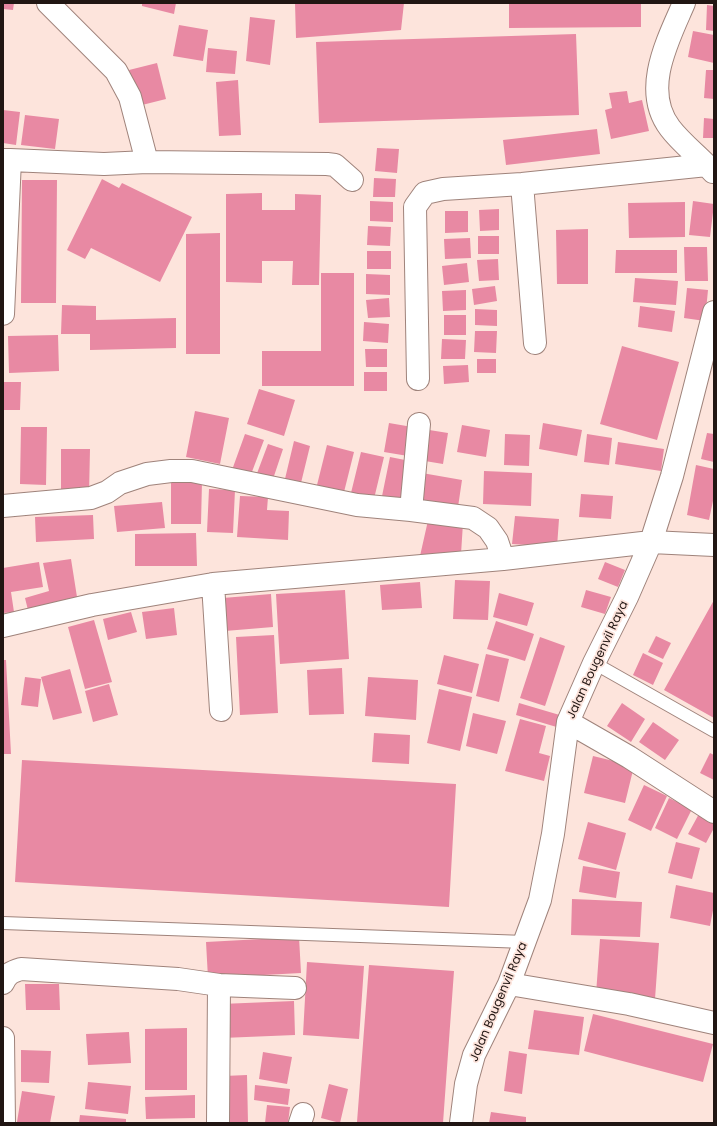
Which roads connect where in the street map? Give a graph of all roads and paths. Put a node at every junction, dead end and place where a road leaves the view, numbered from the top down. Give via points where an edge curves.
1 (48, 3) edge
2 (684, 3) edge
3 (6, 160) edge
4 (148, 162) junction
5 (711, 169) edge
6 (352, 180) dead end
7 (522, 184) junction
8 (3, 314) edge
9 (713, 319) edge
10 (535, 343) dead end
11 (418, 379) dead end
12 (419, 424) dead end
13 (3, 506) edge
14 (411, 510) junction
15 (651, 542) junction
16 (714, 545) edge
17 (503, 559) junction
18 (213, 584) junction
19 (3, 626) edge
20 (594, 663) junction
21 (221, 710) dead end
22 (568, 722) junction
23 (714, 731) edge
24 (714, 812) edge
25 (3, 923) edge
26 (525, 942) junction
27 (3, 983) edge
28 (509, 984) junction
29 (219, 985) junction
30 (295, 988) dead end
31 (714, 1023) edge
32 (3, 1038) edge
33 (4, 1123) edge
34 (218, 1123) edge
35 (461, 1123) edge

1 - 4 street via 116,71 130,97
2 - 5 street via 665,46 658,71 658,99 669,128
3 - 4 street via 104,164
3 - 8 street
4 - 6 street via 327,164 335,165
5 - 7 street
7 - 10 street
7 - 11 street via 443,189 425,193 415,207
9 - 15 street, Jalan Bougenvil Raya via 672,476
12 - 14 street
13 - 14 street via 91,498 107,492 120,483 147,474 192,471 357,505
14 - 17 street via 473,518 488,528 497,542
15 - 16 street
15 - 17 street
15 - 20 street, Jalan Bougenvil Raya
17 - 18 street
18 - 19 street via 92,605
18 - 21 street
20 - 22 street, Jalan Bougenvil Raya
20 - 23 lane
22 - 24 street via 629,757
22 - 26 street, Jalan Bougenvil Raya via 553,834 540,900
25 - 26 lane
26 - 28 street, Jalan Bougenvil Raya
27 - 29 street via 7,975 21,969 178,979
28 - 31 street via 629,1004
28 - 35 street, Jalan Bougenvil Raya via 474,1055 466,1084
29 - 30 street
29 - 34 street
32 - 33 street

